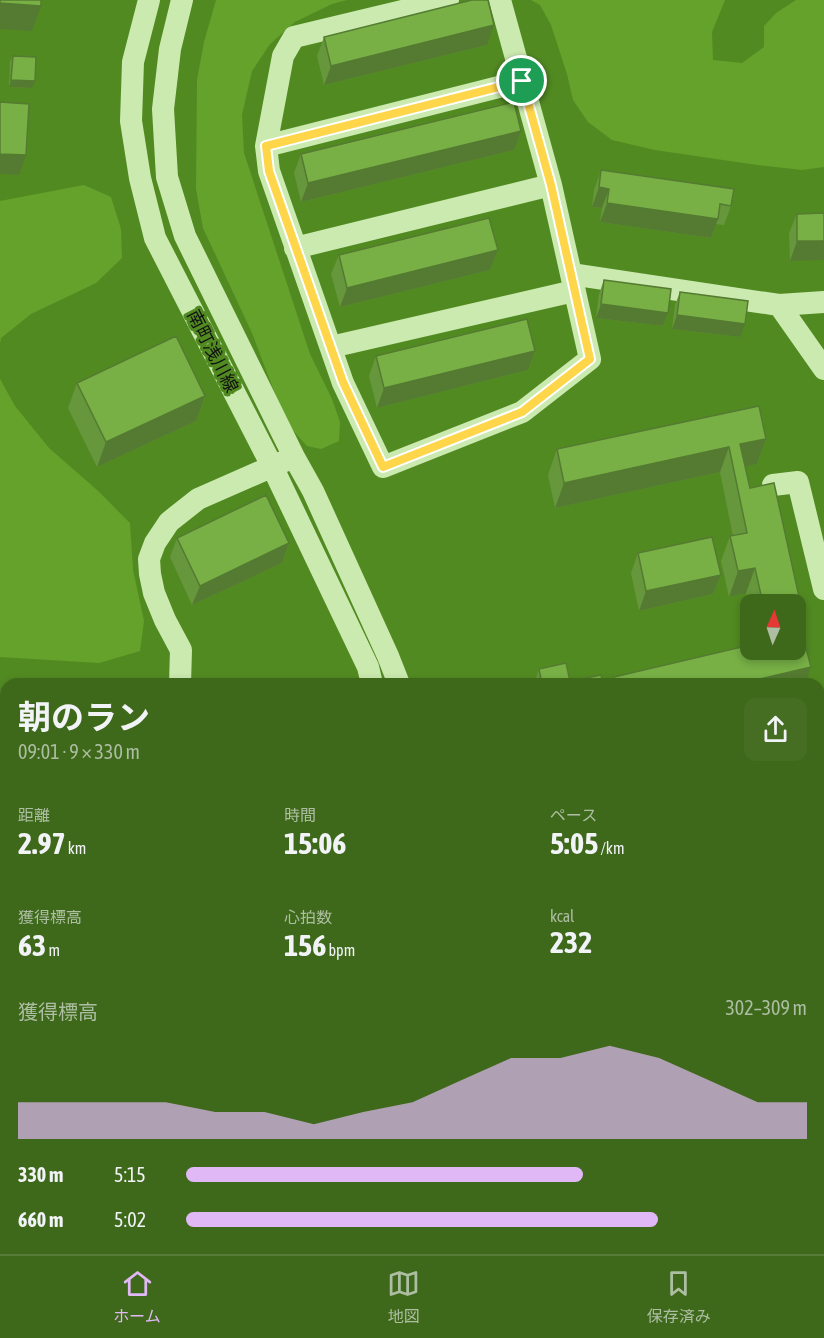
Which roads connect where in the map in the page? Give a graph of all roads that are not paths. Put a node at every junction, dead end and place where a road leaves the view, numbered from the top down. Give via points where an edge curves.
1 (149, 0) edge
2 (182, 0) edge
3 (448, 0) edge
4 (500, 0) edge
5 (522, 81) junction
6 (266, 146) junction
7 (551, 185) junction
8 (296, 248) junction
9 (573, 282) junction
10 (824, 302) edge
11 (779, 305) junction
12 (331, 347) junction
13 (824, 369) edge
14 (294, 457) junction
15 (272, 466) junction
16 (773, 485) edge
17 (824, 589) edge
18 (180, 678) edge
19 (370, 678) edge
20 (397, 678) edge

1 - 15 street, 南町浅川線 via 133,62 131,121 155,238
2 - 14 street, 南町浅川線 via 170,49 163,109 167,177 185,236
3 - 6 street via 294,37 283,56
4 - 5 street
5 - 6 street
5 - 7 street
6 - 8 street via 269,171
7 - 8 street
7 - 9 street
8 - 12 street
9 - 11 street
9 - 12 street
9 - 12 street via 590,359 522,412 383,467
10 - 11 street
11 - 13 street
14 - 15 street
14 - 20 street, 南町浅川線
15 - 18 street via 198,499 169,522 155,543 149,559 150,574 165,620 181,650
15 - 19 street, 南町浅川線
16 - 17 street via 798,482

